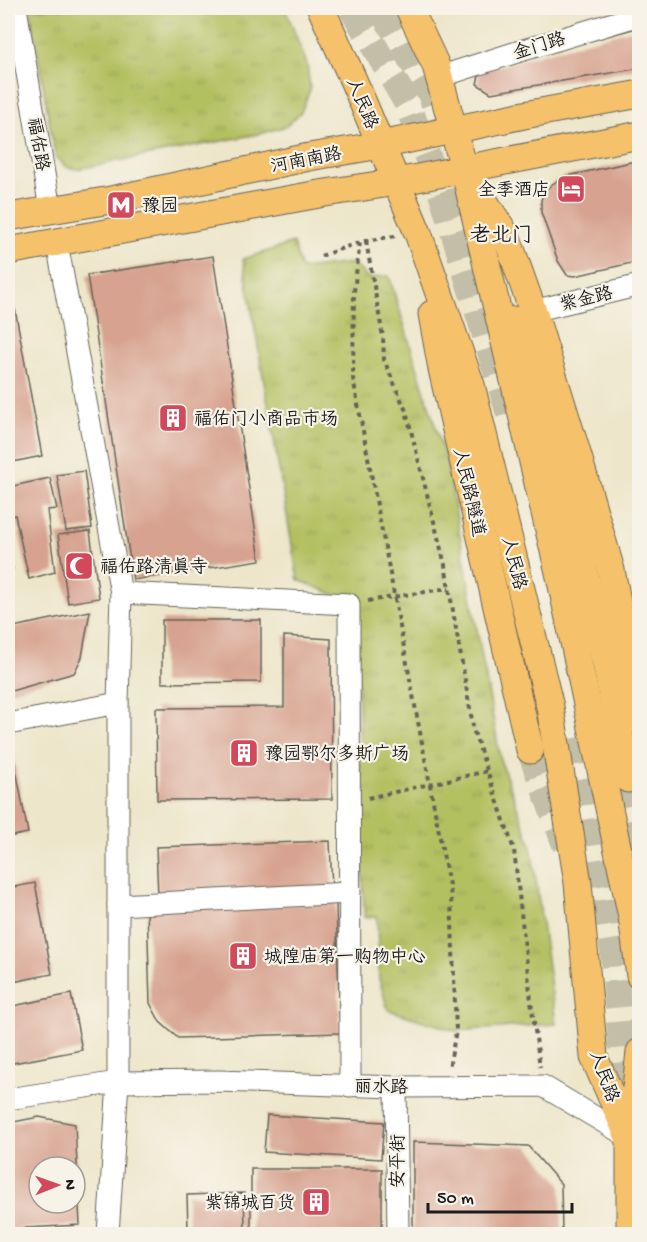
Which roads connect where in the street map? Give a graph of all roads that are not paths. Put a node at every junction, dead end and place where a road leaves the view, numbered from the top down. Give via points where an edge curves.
1 (16, 8) edge
2 (321, 8) edge
3 (409, 8) edge
4 (639, 15) edge
5 (439, 77) junction
6 (639, 94) edge
7 (453, 130) junction
8 (639, 135) edge
9 (381, 145) junction
10 (464, 168) junction
11 (397, 182) junction
12 (50, 210) junction
13 (8, 217) edge
14 (418, 233) junction
15 (57, 243) junction
16 (8, 251) edge
17 (639, 285) edge
18 (533, 311) junction
19 (121, 592) junction
20 (636, 678) edge
21 (118, 703) junction
22 (639, 721) edge
23 (8, 724) edge
24 (530, 750) tunnel mouth
25 (628, 779) tunnel mouth
26 (350, 893) junction
27 (118, 905) junction
28 (639, 976) edge
29 (639, 1052) edge
30 (118, 1082) junction
31 (350, 1086) junction
32 (396, 1087) junction
33 (8, 1100) edge
34 (634, 1141) edge
35 (108, 1234) edge
36 (398, 1234) edge
37 (630, 1234) edge

1 - 12 street, 福佑路
2 - 9 main road, 人民路
3 - 5 main road
4 - 5 street, 金门路
5 - 7 main road
6 - 7 main road, 河南南路
7 - 9 main road, 河南南路
7 - 10 main road
8 - 10 main road, 河南南路
9 - 11 main road, 人民路
9 - 12 main road, 河南南路
10 - 11 main road, 河南南路
10 - 18 main road via 506,235
10 - 25 main road via 539,389 607,667
10 - 28 main road via 561,581 632,917
11 - 14 main road, 人民路
11 - 15 main road, 河南南路
12 - 13 main road, 河南南路
14 - 24 main road, 人民路隧道 via 442,369
14 - 34 main road, 人民路 via 471,385 550,706 578,883 594,1056
15 - 16 main road, 河南南路
15 - 19 street
17 - 18 street, 紫金路
18 - 20 main road via 611,570
19 - 21 street
19 - 26 street via 349,604
20 - 22 main road
21 - 23 street
21 - 27 street
26 - 27 street
26 - 31 street
27 - 30 street
29 - 34 main road, 人民路
30 - 31 street, 丽水路
30 - 33 street, 丽水路
30 - 35 street
31 - 32 street, 丽水路
32 - 34 street, 丽水路 via 543,1086
32 - 36 street, 安平街
34 - 37 main road, 人民路

